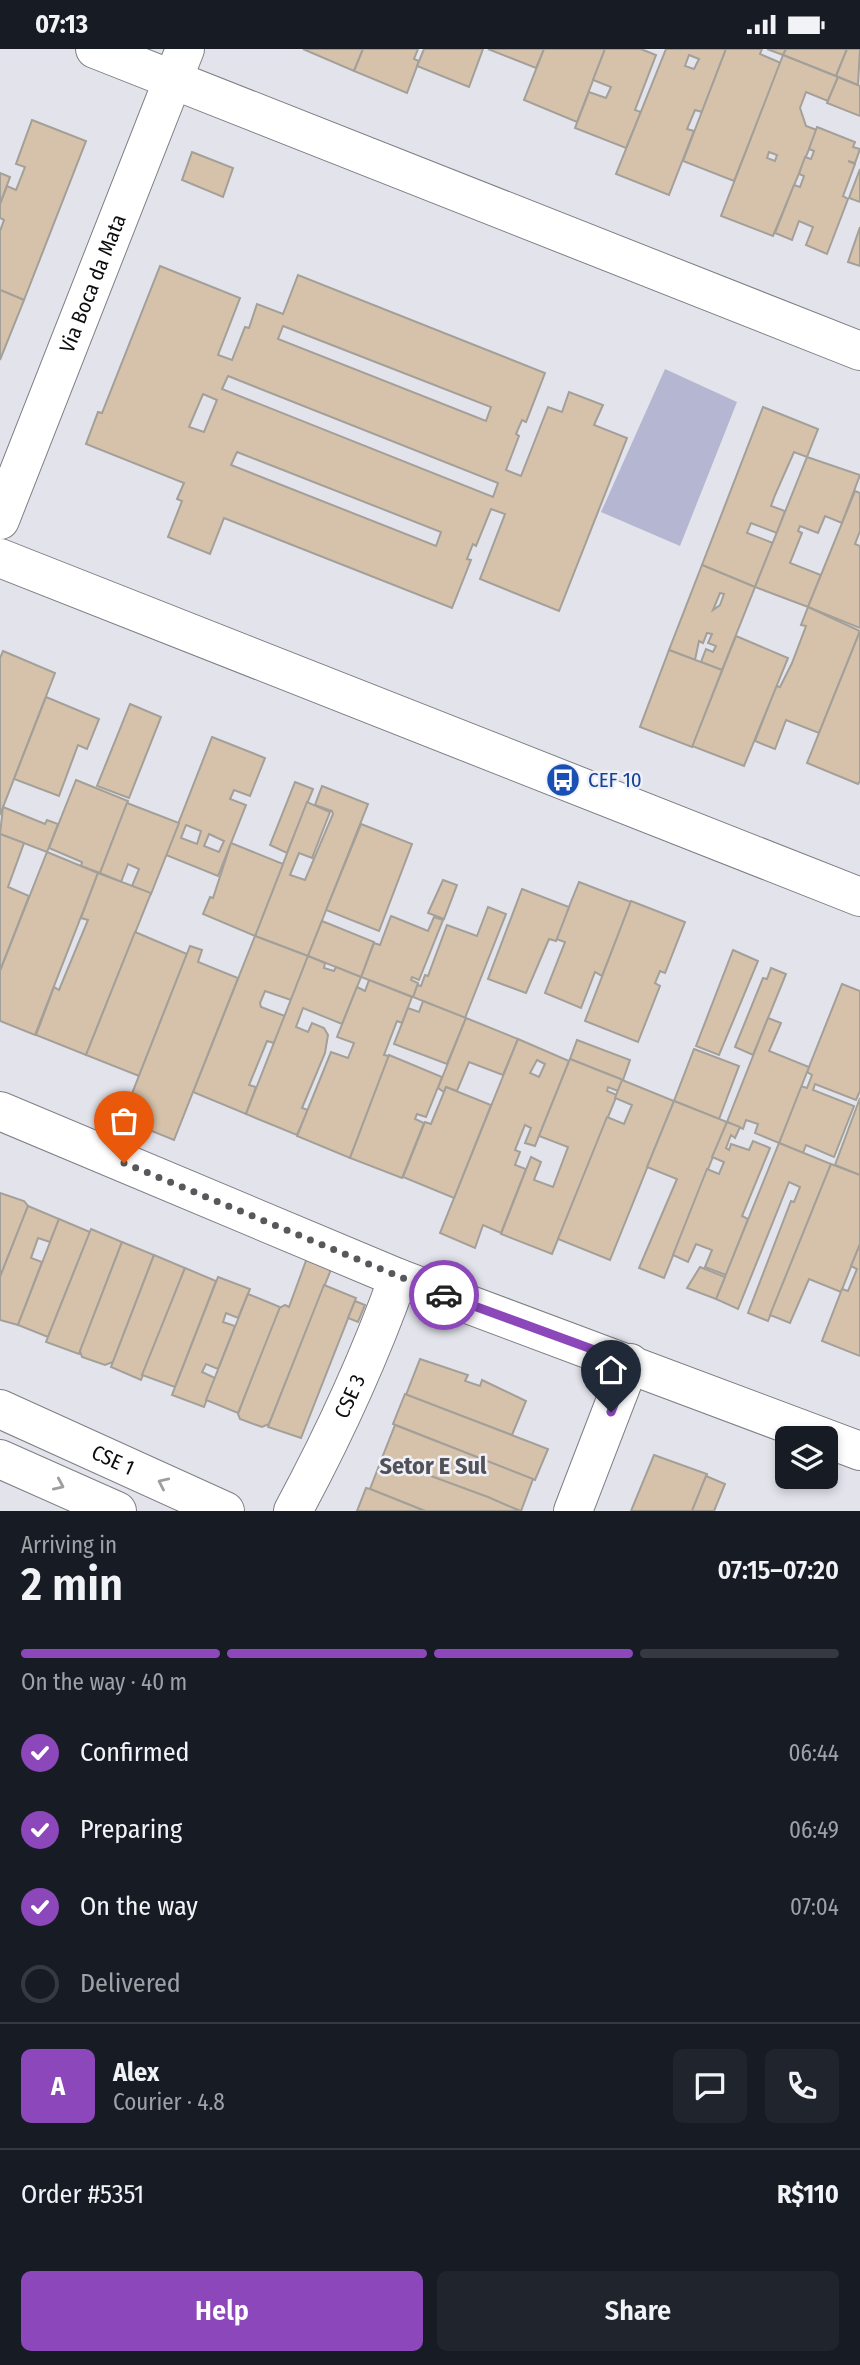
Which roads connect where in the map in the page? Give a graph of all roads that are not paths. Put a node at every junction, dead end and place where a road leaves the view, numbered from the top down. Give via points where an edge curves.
1 (95, 49) edge
2 (179, 64) edge
3 (860, 351) edge
4 (0, 520) edge
5 (0, 558) edge
6 (860, 897) edge
7 (0, 1111) edge
8 (398, 1278) junction
9 (630, 1363) junction
10 (0, 1409) edge
11 (860, 1451) edge
12 (0, 1459) edge
13 (214, 1509) edge
14 (117, 1511) edge
15 (293, 1511) edge
16 (573, 1511) edge

1 - 2 street
2 - 3 street
2 - 4 street, Via Boca da Mata
5 - 6 street
7 - 8 street
8 - 9 street
8 - 15 street, CSE 3 via 370,1356
9 - 11 street
9 - 16 street
13 -> 10 street, CSE 1
12 -> 14 street, CSE 1

